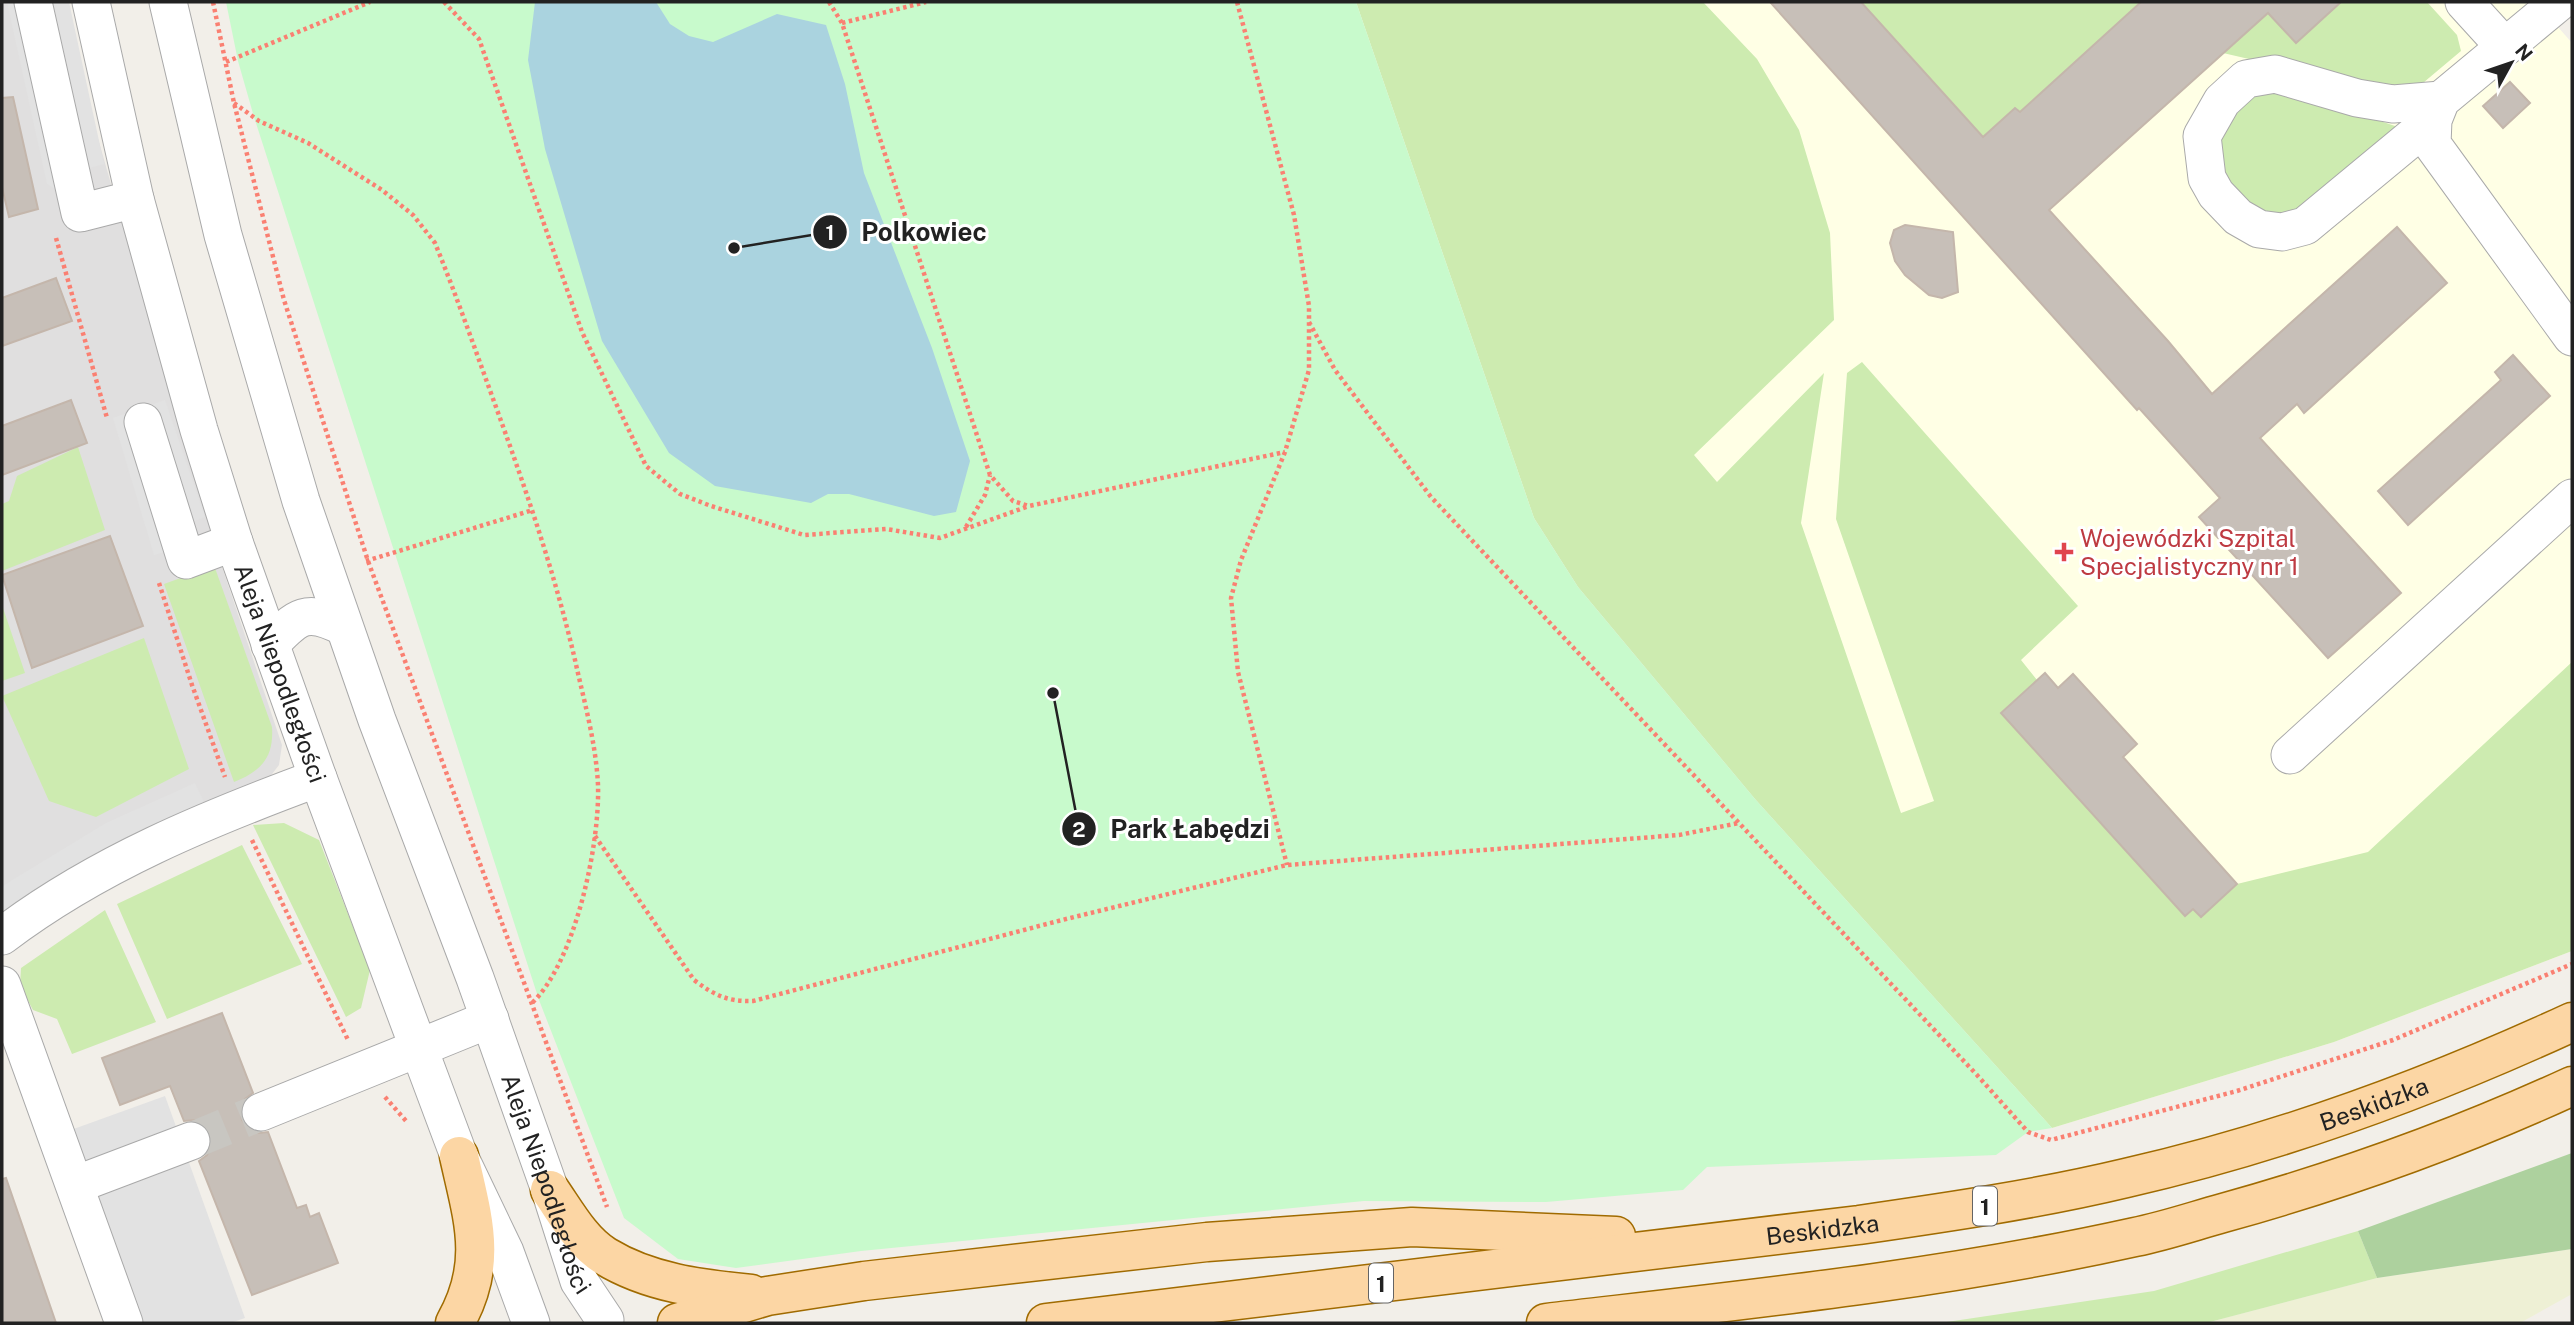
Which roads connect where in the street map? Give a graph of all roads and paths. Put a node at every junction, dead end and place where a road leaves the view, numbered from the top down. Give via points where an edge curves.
1 (33, 2) edge
2 (91, 2) edge
3 (168, 2) edge
4 (213, 2) edge
5 (370, 2) edge
6 (444, 2) edge
7 (830, 2) edge
8 (926, 2) edge
9 (1237, 2) edge
10 (2464, 2) edge
11 (2559, 2) edge
12 (842, 23) junction
13 (2505, 47) junction
14 (226, 62) junction
15 (234, 103) junction
16 (2437, 110) junction
17 (135, 198) junction
18 (1309, 321) junction
19 (2572, 337) edge
20 (143, 422) dead end
21 (1285, 452) junction
22 (990, 475) junction
23 (2572, 498) edge
24 (1029, 506) junction
25 (533, 510) junction
26 (966, 528) junction
27 (234, 542) junction
28 (368, 561) junction
29 (356, 562) dead end
30 (344, 627) junction
31 (270, 645) junction
32 (2290, 755) dead end
33 (318, 778) junction
34 (237, 809) junction
35 (1739, 823) junction
36 (595, 836) junction
37 (1287, 865) junction
38 (2, 936) edge
39 (2572, 964) edge
40 (2, 985) edge
41 (531, 1004) junction
42 (489, 1020) junction
43 (2572, 1022) edge
44 (419, 1049) junction
45 (363, 1072) junction
46 (2572, 1086) edge
47 (261, 1112) tunnel mouth
48 (191, 1141) tunnel mouth
49 (459, 1156) junction
50 (75, 1185) junction
51 (550, 1190) junction
52 (608, 1211) dead end
53 (1716, 1242) junction
54 (767, 1296) junction
55 (1723, 1302) junction
56 (600, 1322) edge
57 (124, 1323) edge
58 (455, 1323) edge
59 (531, 1323) edge
60 (677, 1323) edge
61 (1046, 1323) edge
62 (1546, 1323) edge
63 (1645, 1323) edge

1 - 17 street via 80,213
2 - 17 street, Aleja Niepodległości
3 - 30 street, Aleja Niepodległości via 246,317
4 - 14 path
5 - 14 path
6 - 26 path via 479,39 582,332 646,466 680,494 804,535 887,529 940,538
7 - 12 path
8 - 12 path
9 - 18 path via 1294,215
10 - 13 street
11 - 13 street
12 - 22 path
13 - 16 street
14 - 15 path
15 - 25 path via 382,190 414,215 436,243
15 - 28 path via 284,300
16 - 16 street via 2305,226 2282,232 2259,229 2238,217 2207,178 2202,136 2222,101 2246,79 2275,74 2357,99
16 - 19 street via 2432,144
17 - 27 street, Aleja Niepodległości
18 - 21 path via 1309,370
18 - 35 path via 1335,370 1431,497
20 - 27 street via 186,560
21 - 24 path
21 - 37 path via 1241,560 1231,598 1238,672
22 - 24 path via 1013,501
22 - 26 path via 985,495
23 - 32 street
24 - 26 path
25 - 28 path
25 - 36 path via 588,719 598,785
27 - 31 street, Aleja Niepodległości
28 - 29 path
28 - 41 path
30 - 31 street via 323,616 312,616 298,620
30 - 42 street, Aleja Niepodległości
31 - 33 street, Aleja Niepodległości
33 - 34 street
33 - 44 street, Aleja Niepodległości
34 - 38 street via 121,860
34 - 45 path
35 - 37 path via 1679,835
35 - 39 path via 2028,1132 2051,1140 2237,1091 2393,1040
36 - 37 path via 694,980 733,1002 753,1001
36 - 41 path via 574,926 558,965
40 - 50 street
41 - 52 path
42 - 44 street
42 - 51 street, Aleja Niepodległości
43 - 53 main road, Beskidzka / 1 via 2376,1104 2127,1178 1982,1206
44 - 45 street
44 - 49 street, Aleja Niepodległości
45 - 47 street
46 - 55 main road via 2395,1159 2138,1237 2001,1264
48 - 50 street
49 - 58 main road via 475,1259 471,1288
49 - 59 street, Aleja Niepodległości via 505,1252
50 - 57 street
51 - 54 main road via 575,1226 604,1255 690,1288
51 - 56 street, Aleja Niepodległości via 579,1281
53 - 54 main road via 1412,1227 1207,1242
53 - 61 main road, Beskidzka / 1
54 - 60 main road
55 - 62 main road
55 - 63 main road

